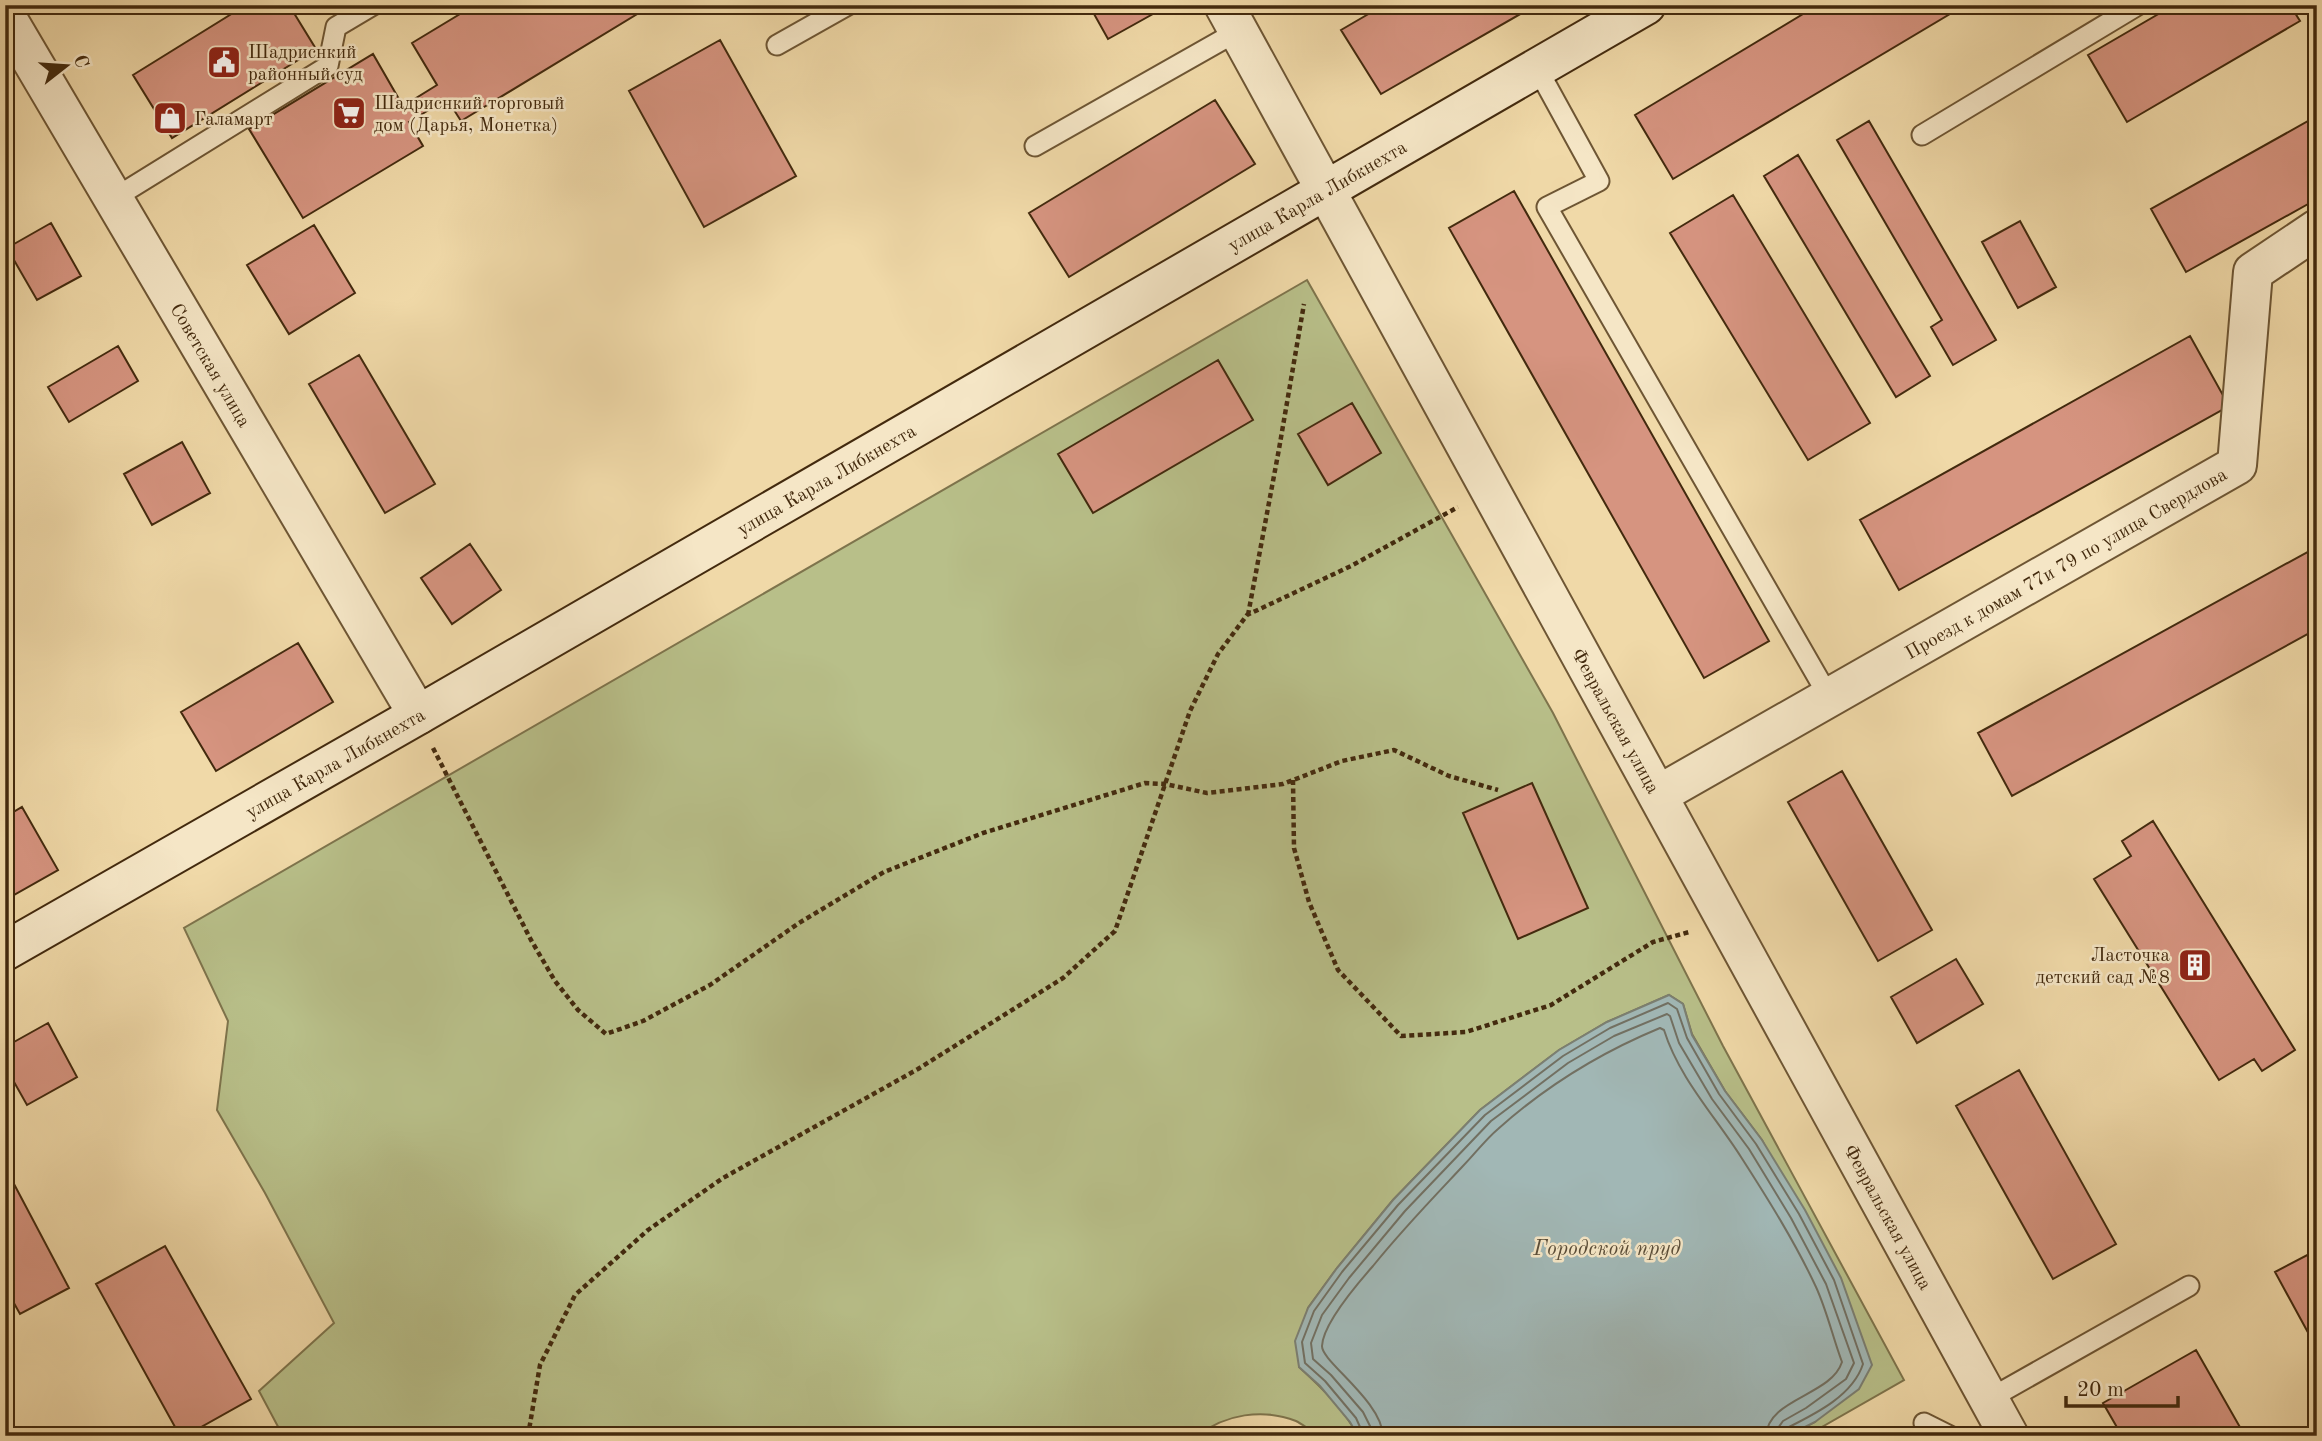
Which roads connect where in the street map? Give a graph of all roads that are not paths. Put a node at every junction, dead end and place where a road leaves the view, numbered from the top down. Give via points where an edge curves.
1 (373, 5) edge
2 (848, 5) edge
3 (1646, 5) edge
4 (2138, 5) edge
5 (5, 15) edge
6 (1231, 18) edge
7 (777, 44) dead end
8 (1536, 68) junction
9 (1922, 135) dead end
10 (1035, 146) dead end
11 (1325, 189) junction
12 (113, 199) junction
13 (2317, 229) edge
14 (1829, 697) junction
15 (418, 715) junction
16 (1658, 795) junction
17 (5, 951) edge
18 (2189, 1286) dead end
19 (1989, 1399) junction
20 (1924, 1423) dead end
21 (1950, 1436) edge
22 (2009, 1436) edge

1 - 12 lane via 336,27 328,66
2 - 7 lane
3 - 8 street, улица Карла Либкнехта
4 - 9 lane
5 - 12 street, Советская улица
6 - 10 lane
6 - 11 street, Февральская улица
8 - 11 street, улица Карла Либкнехта
8 - 14 lane via 1599,181 1547,207
11 - 15 street, улица Карла Либкнехта
11 - 16 street, Февральская улица
12 - 15 street, Советская улица
13 - 14 street, Проезд к домам 77и 79 по улица Свердлова via 2253,272 2237,465
14 - 16 street, Проезд к домам 77и 79 по улица Свердлова
15 - 17 street, улица Карла Либкнехта
16 - 19 street, Февральская улица
18 - 19 lane
19 - 22 street, Февральская улица
20 - 21 lane

